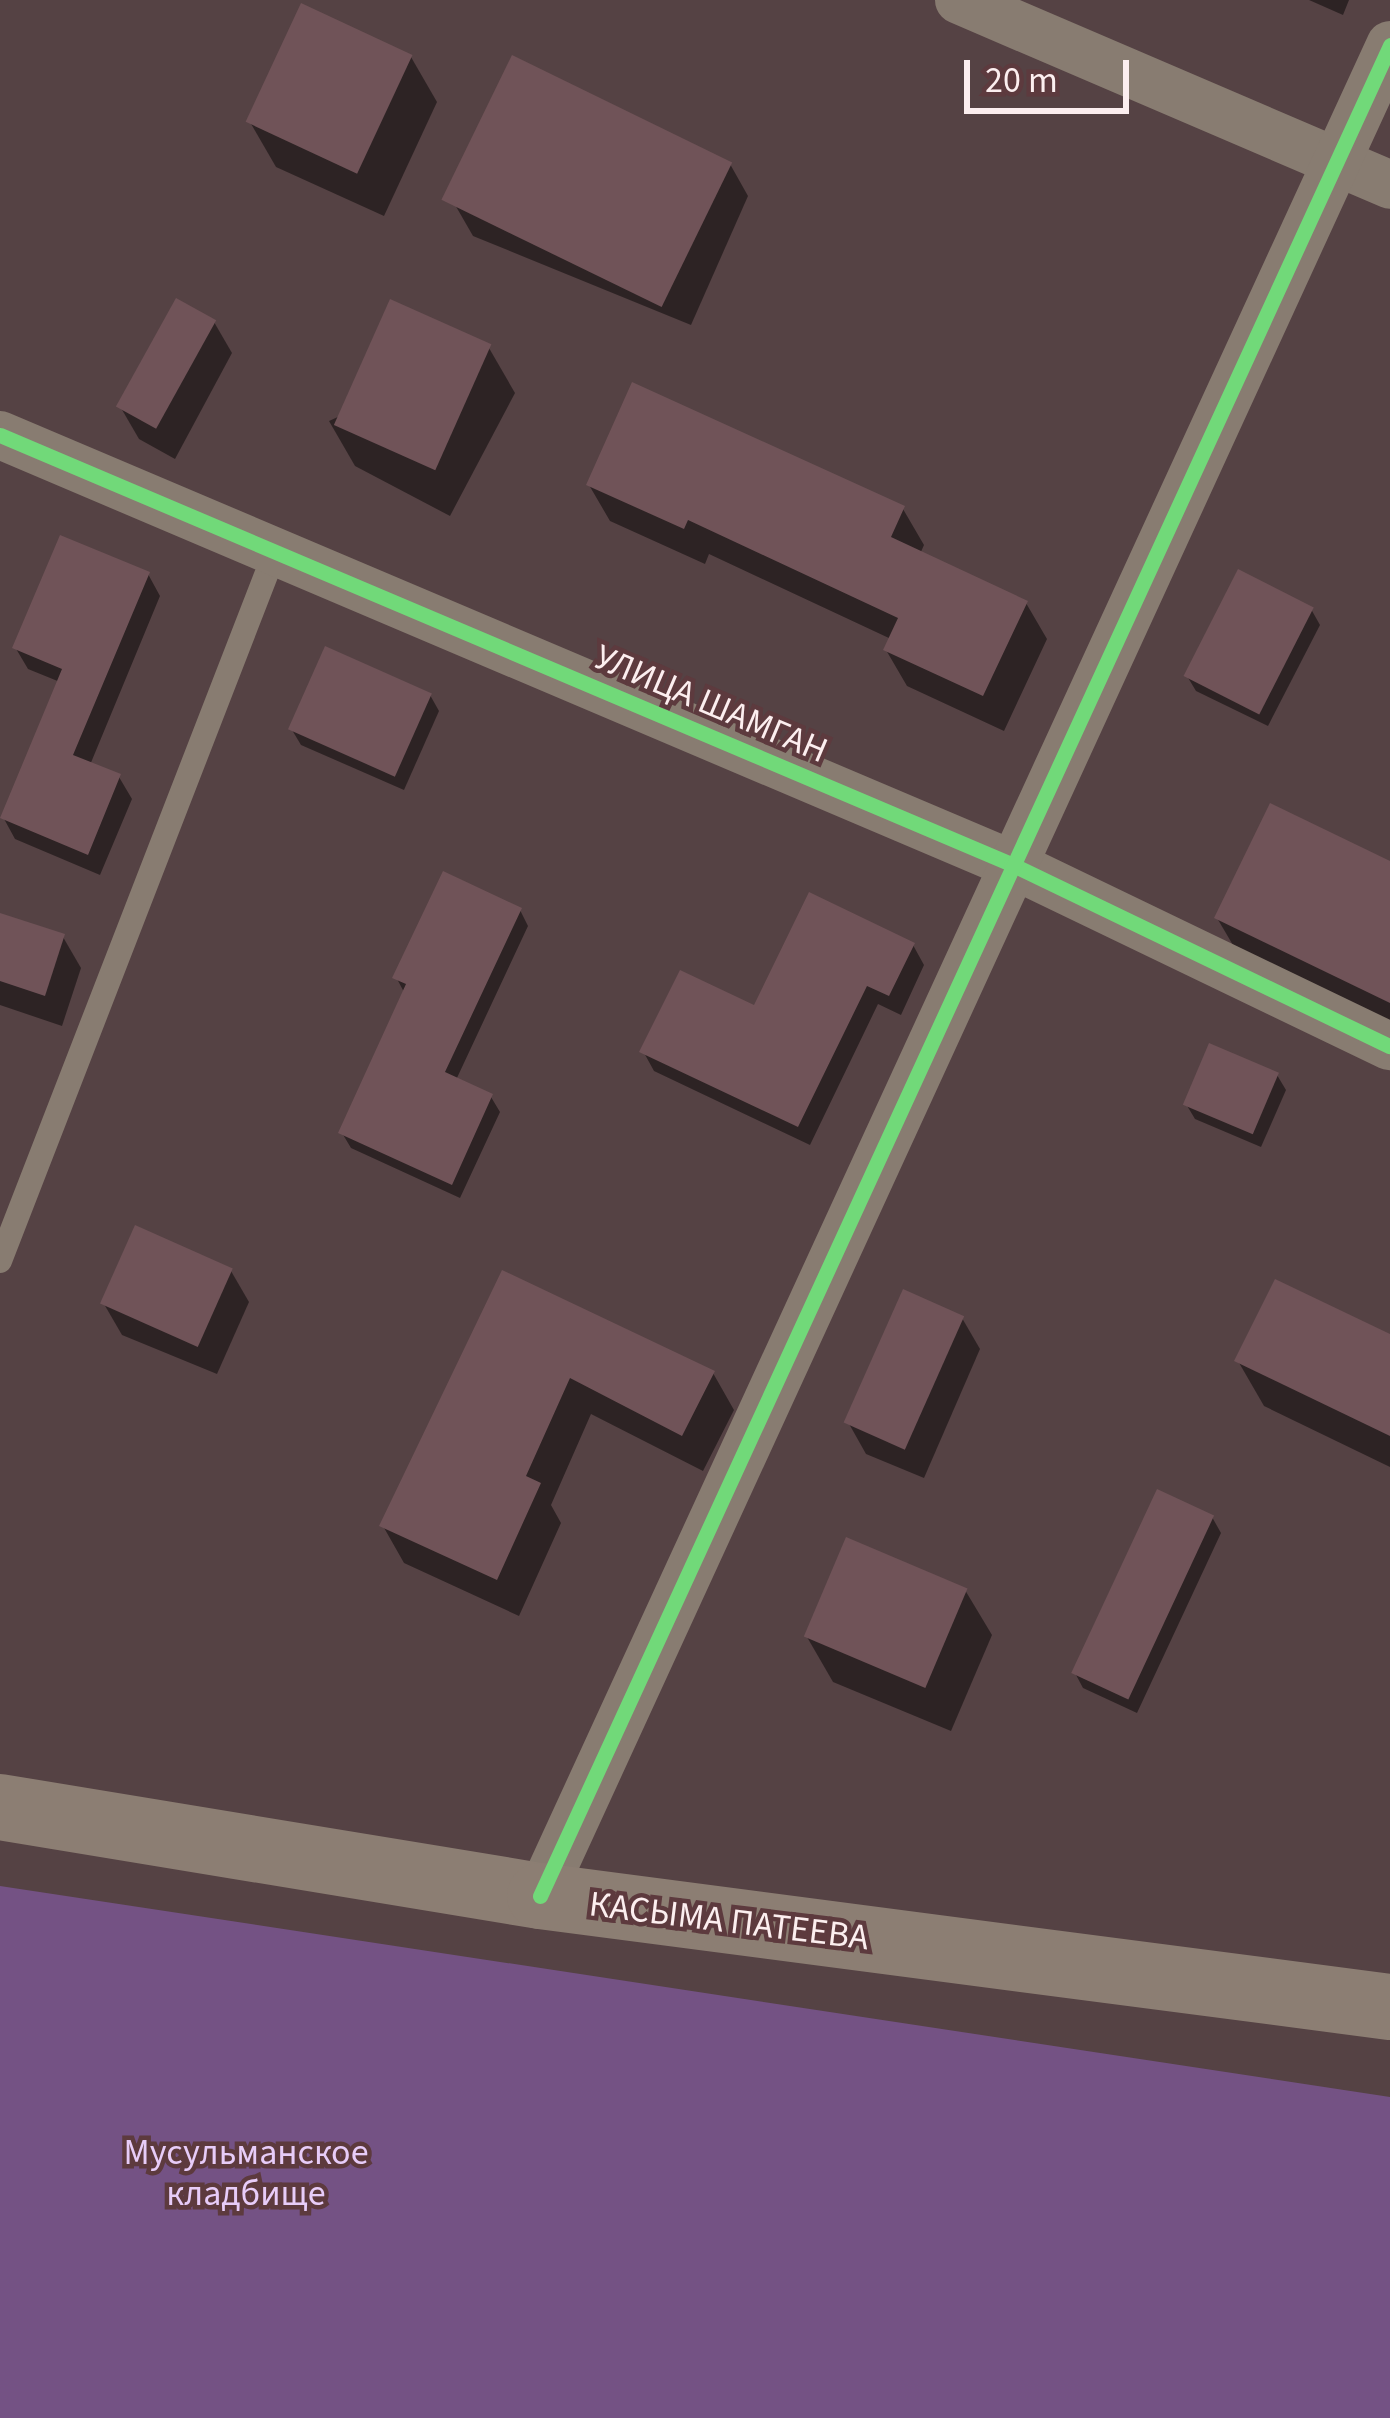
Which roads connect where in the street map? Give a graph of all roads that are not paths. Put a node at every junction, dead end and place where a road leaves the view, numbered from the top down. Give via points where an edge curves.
1 (959, 0) edge
2 (1390, 45) edge
3 (1336, 161) junction
4 (1390, 184) edge
5 (0, 435) edge
6 (275, 552) junction
7 (1011, 864) junction
8 (1390, 1046) edge
9 (0, 1261) edge
10 (0, 1807) edge
11 (539, 1896) junction
12 (1390, 2007) edge

1 - 3 street
2 - 3 street
3 - 4 street
3 - 7 street
5 - 6 street, УЛИЦА ШАМГАН
6 - 7 street, УЛИЦА ШАМГАН
6 - 9 lane
7 - 8 street, УЛИЦА ШАМГАН
7 - 11 street
10 - 11 main road, КАСЫМА ПАТЕЕВА
11 - 12 main road, КАСЫМА ПАТЕЕВА

